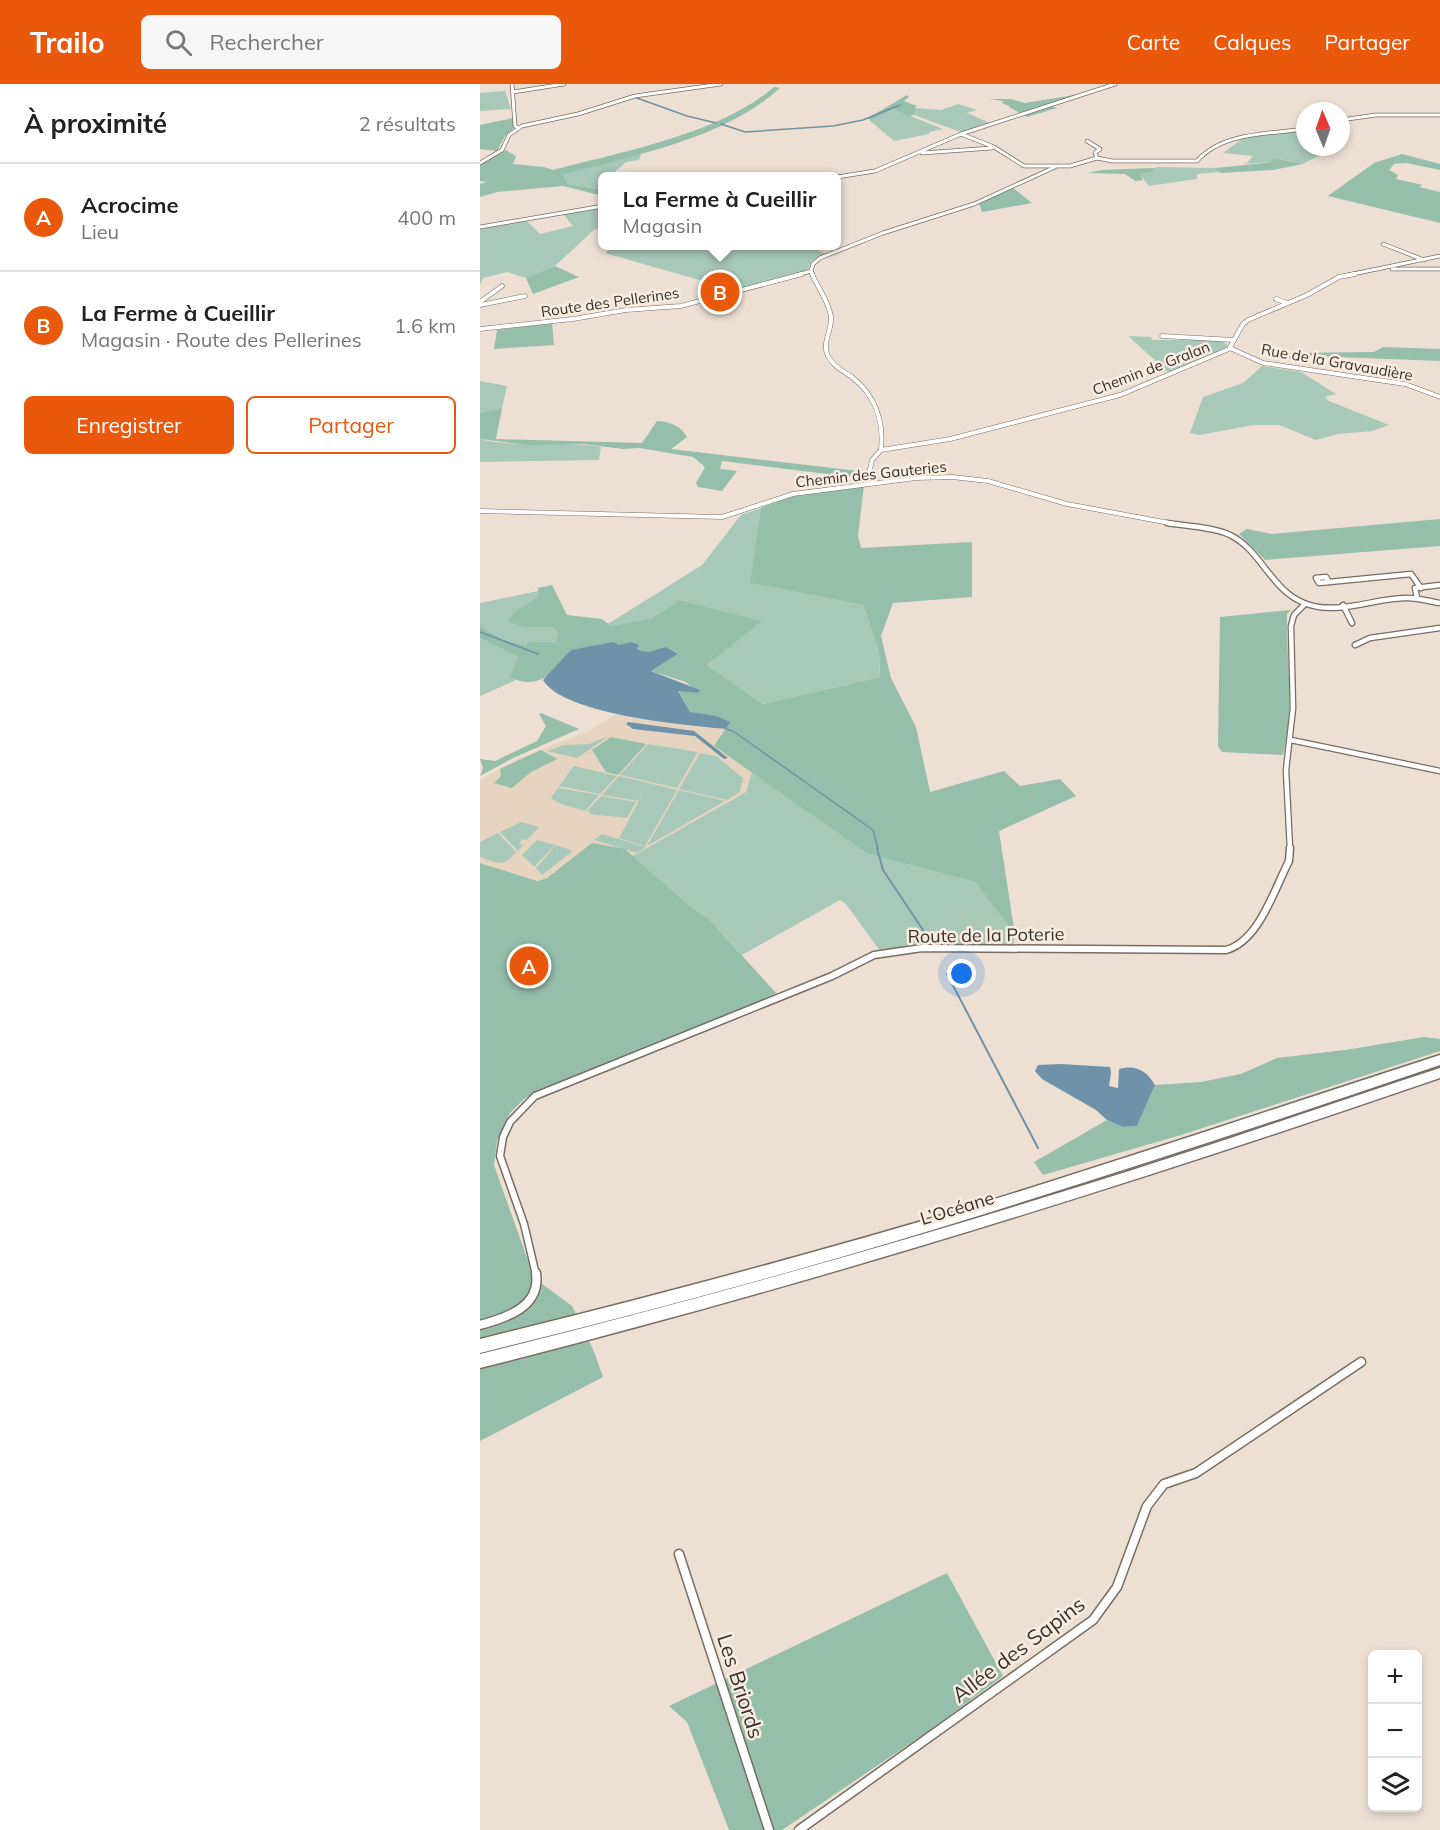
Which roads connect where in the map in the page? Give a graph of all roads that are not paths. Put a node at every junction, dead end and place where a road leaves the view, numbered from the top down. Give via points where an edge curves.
1 (512, 84) edge
2 (564, 84) edge
3 (716, 84) edge
4 (721, 84) edge
5 (1115, 84) edge
6 (513, 92) junction
7 (1440, 115) edge
8 (1350, 119) edge
9 (518, 128) junction
10 (1296, 130) edge
11 (961, 134) junction
12 (1087, 141) dead end
13 (996, 148) junction
14 (917, 153) junction
15 (1097, 158) junction
16 (480, 164) edge
17 (1055, 167) junction
18 (841, 176) edge
19 (598, 207) edge
20 (480, 227) edge
21 (1383, 243) dead end
22 (1440, 256) edge
23 (1425, 260) junction
24 (1377, 269) junction
25 (1440, 270) edge
26 (811, 271) junction
27 (502, 286) dead end
28 (525, 296) dead end
29 (1276, 299) dead end
30 (480, 303) edge
31 (1288, 304) junction
32 (480, 329) edge
33 (1162, 336) dead end
34 (1234, 340) junction
35 (1230, 348) junction
36 (1440, 398) edge
37 (881, 450) junction
38 (867, 484) junction
39 (480, 511) edge
40 (1329, 582) dead end
41 (1440, 585) edge
42 (1421, 588) junction
43 (1418, 598) junction
44 (1440, 603) edge
45 (1305, 604) junction
46 (1343, 605) junction
47 (1352, 623) dead end
48 (1440, 628) edge
49 (1355, 645) dead end
50 (1291, 740) junction
51 (1440, 771) edge
52 (1440, 1060) edge
53 (1440, 1073) edge
54 (480, 1325) edge
55 (480, 1346) edge
56 (480, 1361) edge
57 (1361, 1362) dead end
58 (679, 1554) dead end
59 (769, 1830) edge
60 (799, 1830) edge

1 - 6 street
2 - 6 street
3 - 4 street
3 - 9 street via 635,96
5 - 11 street
6 - 9 street
7 - 8 street
9 - 16 street via 508,135 502,150
10 - 15 street via 1242,137 1208,148 1197,161
11 - 13 street
11 - 14 street
12 - 15 street via 1100,149 1095,153
13 - 14 street
13 - 17 street via 1018,164
14 - 18 street via 881,168
15 - 17 street
17 - 26 street via 997,194 820,258
19 - 20 street
21 - 23 street
22 - 23 street, Chemin de Gralan
23 - 24 street, Chemin de Gralan
24 - 25 street
24 - 31 street, Chemin de Gralan via 1339,277
26 - 32 street, Route des Pellerines via 681,306
26 - 37 street via 831,316 826,352 839,368 859,382 873,401 884,431
27 - 30 street
28 - 30 street
29 - 31 street
31 - 34 street, Chemin de Gralan via 1248,320
33 - 34 street
34 - 35 street, Chemin de Gralan
35 - 36 street, Rue de la Gravaudière via 1263,363 1405,384
35 - 37 street, Chemin de Gralan via 1120,395 950,439
37 - 38 street via 872,460
38 - 39 street, Chemin des Gauteries via 793,494 722,517
38 - 45 street, Chemin des Gauteries via 933,477 978,479 1067,504 1220,531 1245,544 1292,596
40 - 42 street via 1411,574
41 - 42 street
42 - 43 street via 1415,588
43 - 44 street
43 - 46 street
45 - 46 street
45 - 50 street, Route de la Poterie via 1294,615 1291,626
46 - 47 street
48 - 49 street via 1370,638
50 - 51 street
50 - 54 street, Route de la Poterie via 1286,770 1289,861 1252,935 1238,947 922,948 874,956 535,1096 509,1122 500,1156 537,1269 536,1289 516,1311
52 - 55 highway, L’Océane via 937,1221 682,1294
53 - 56 highway, L’Océane via 951,1231
57 - 60 street, Allée des Sapins via 1196,1473 1164,1484 1147,1506 1117,1587 1093,1620
58 - 59 street, Les Briords

